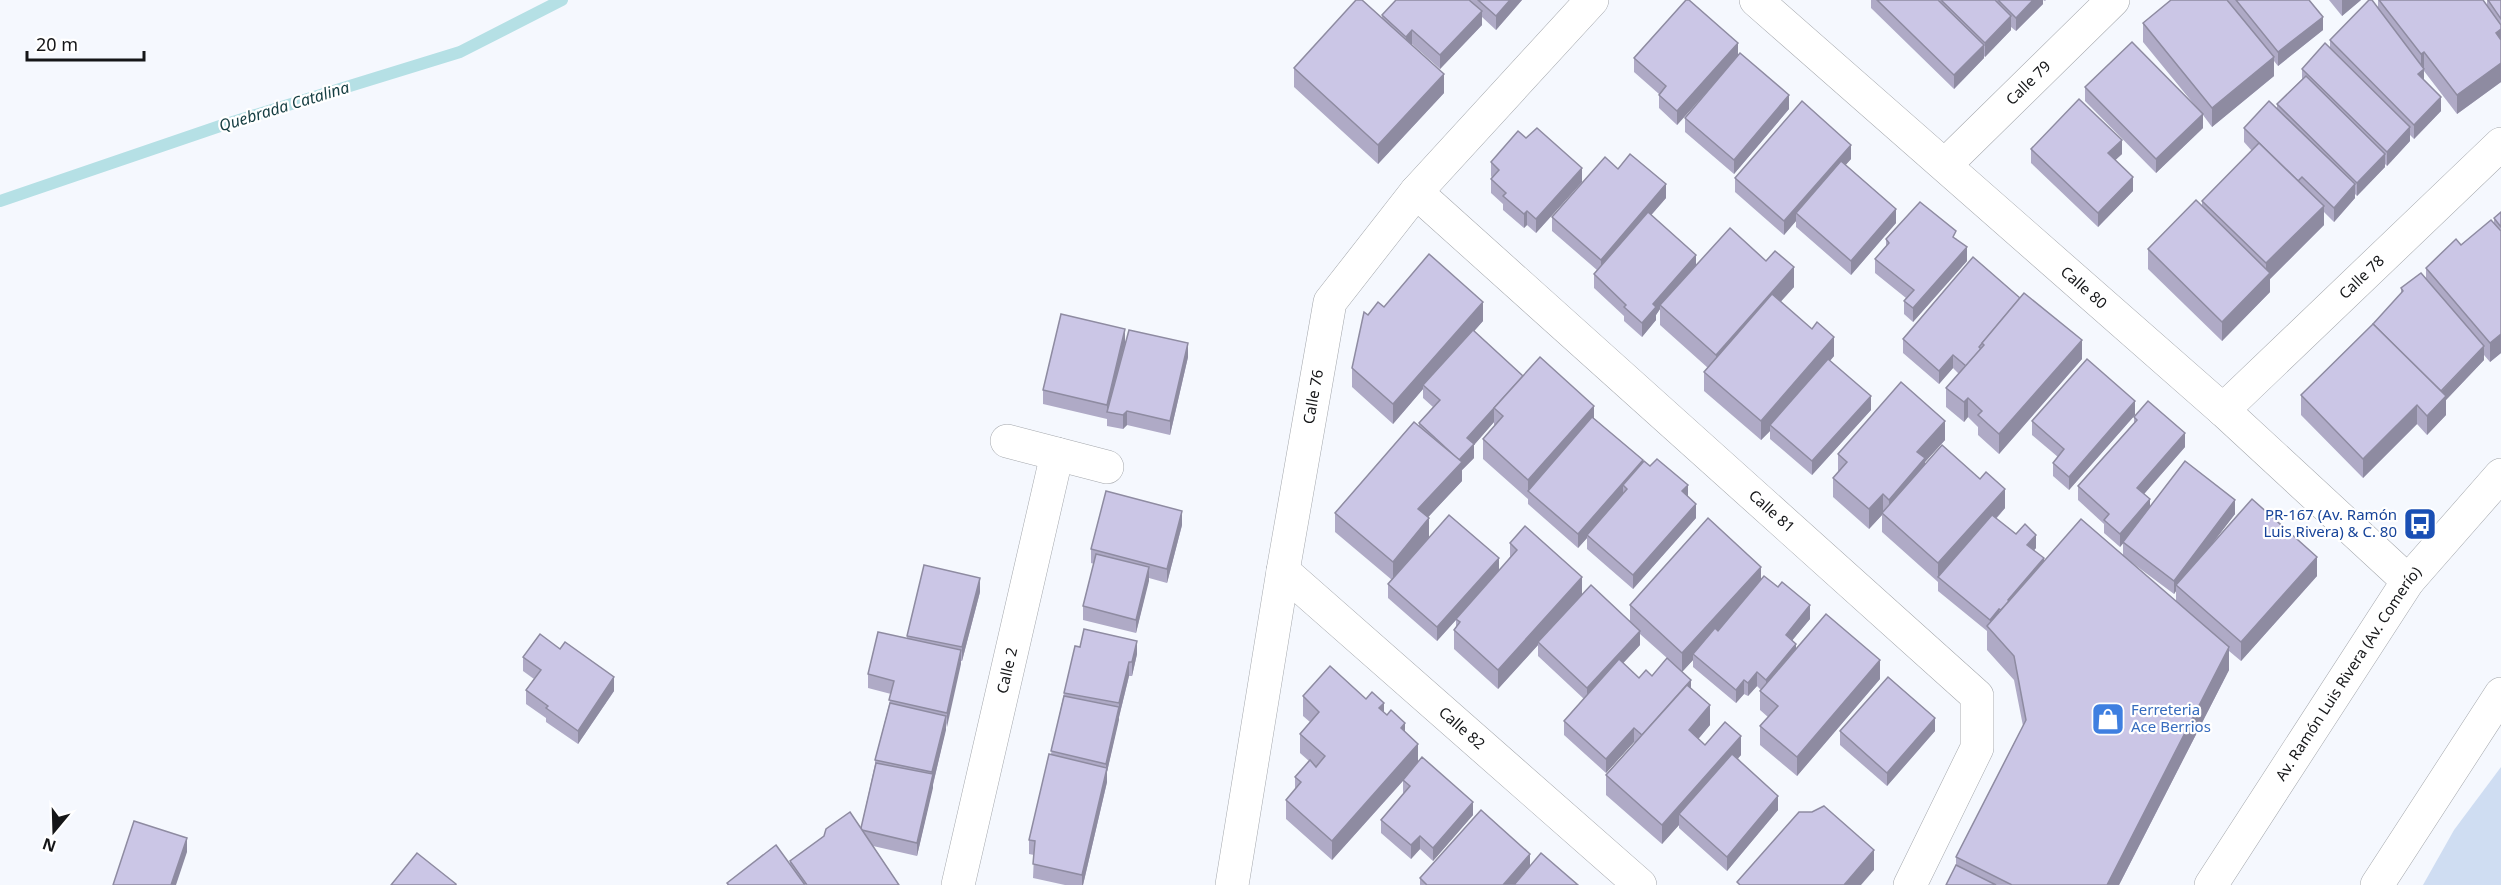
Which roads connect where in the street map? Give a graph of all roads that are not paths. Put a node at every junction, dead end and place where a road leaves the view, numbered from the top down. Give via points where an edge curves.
1 (1592, 0) edge
2 (1756, 0) edge
3 (2113, 0) edge
4 (2501, 144) edge
5 (1945, 165) junction
6 (1416, 192) junction
7 (2223, 410) junction
8 (1007, 441) dead end
9 (1057, 454) junction
10 (1107, 467) dead end
11 (2501, 475) edge
12 (1283, 571) junction
13 (2408, 581) junction
14 (2501, 694) edge
15 (958, 885) edge
16 (1232, 885) edge
17 (1640, 885) edge
18 (1910, 885) edge
19 (2211, 885) edge
20 (2377, 885) edge

1 - 6 street, Calle 76
2 - 5 street, Calle 80
3 - 5 street, Calle 79
4 - 7 street, Calle 78
5 - 7 street, Calle 80
6 - 12 street, Calle 76 via 1330,302
6 - 18 street, Calle 81 via 1977,696 1977,748
7 - 13 street, Calle 80
8 - 9 street
9 - 10 street
9 - 15 street, Calle 2
11 - 13 street, Av. Ramón Luis Rivera (Av. Comerío)
12 - 16 street, Calle 76
12 - 17 street, Calle 82
13 - 19 street, Av. Ramón Luis Rivera (Av. Comerío)
14 - 20 street

